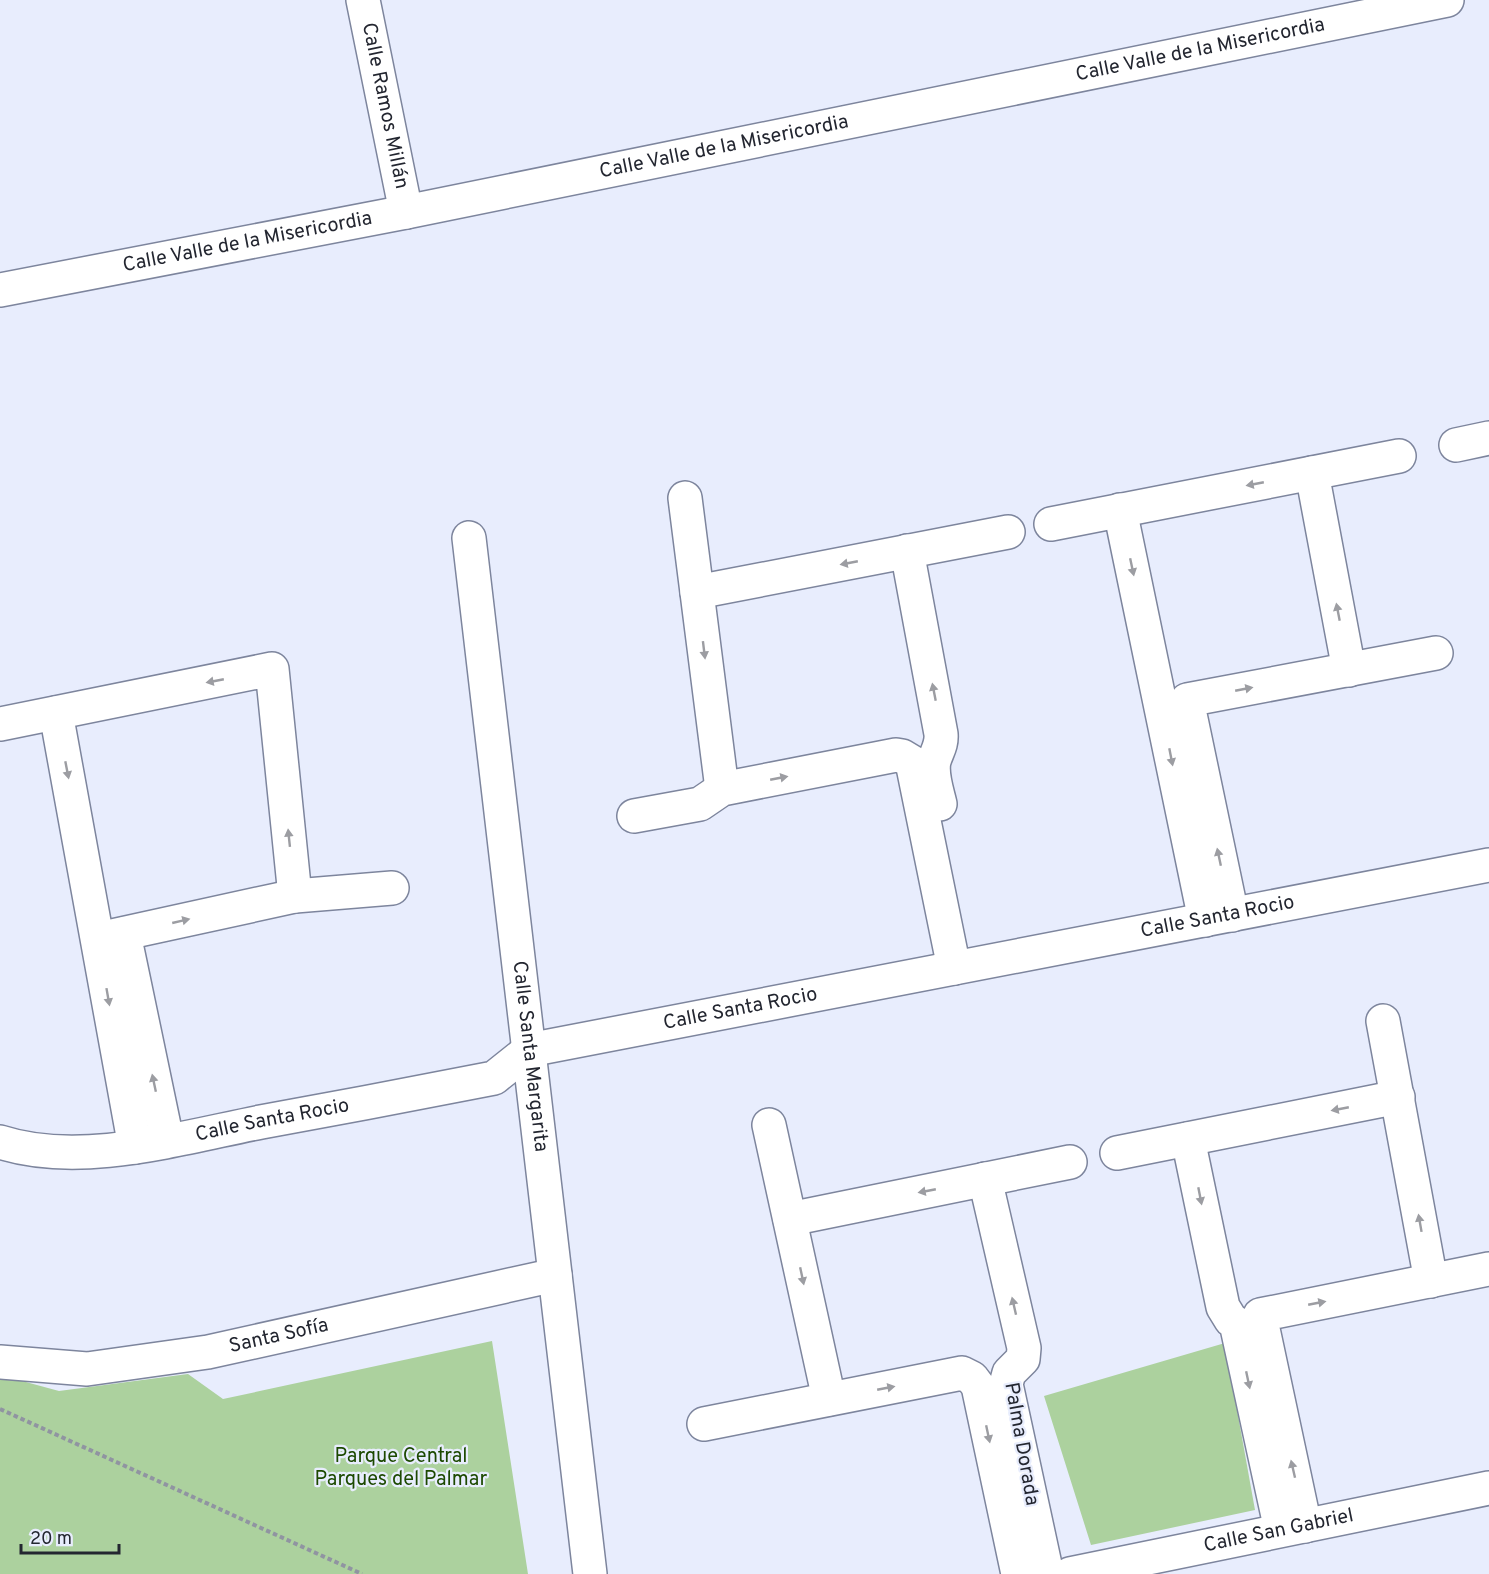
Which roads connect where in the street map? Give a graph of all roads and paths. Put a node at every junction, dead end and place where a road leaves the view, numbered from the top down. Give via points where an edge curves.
1 (363, 0) edge
2 (1447, 0) edge
3 (406, 212) junction
4 (0, 290) edge
5 (1489, 438) edge
6 (1456, 445) dead end
7 (1399, 456) dead end
8 (1312, 473) junction
9 (685, 498) dead end
10 (1120, 510) junction
11 (1051, 524) dead end
12 (1008, 532) dead end
13 (469, 538) dead end
14 (907, 551) junction
15 (697, 592) junction
16 (1436, 653) dead end
17 (1349, 670) junction
18 (56, 713) junction
19 (0, 724) edge
20 (722, 789) junction
21 (634, 816) dead end
22 (1489, 865) edge
23 (392, 888) dead end
24 (295, 896) junction
25 (1219, 917) junction
26 (111, 937) junction
27 (963, 967) junction
28 (1383, 1021) dead end
29 (529, 1050) junction
30 (1398, 1097) junction
31 (769, 1125) dead end
32 (1188, 1139) junction
33 (167, 1140) junction
34 (0, 1142) edge
35 (135, 1147) junction
36 (1117, 1153) dead end
37 (1070, 1162) dead end
38 (985, 1179) junction
39 (790, 1219) junction
40 (1489, 1269) edge
41 (555, 1275) junction
42 (1431, 1281) junction
43 (0, 1362) edge
44 (829, 1399) junction
45 (0, 1409) edge
46 (704, 1424) dead end
47 (1489, 1488) edge
48 (1293, 1528) junction
49 (347, 1567) junction
50 (344, 1574) edge
51 (363, 1574) edge
52 (590, 1574) edge
53 (1018, 1574) edge
54 (1047, 1574) edge
55 (1070, 1574) edge

1 - 3 street, Calle Ramos Millán
2 - 3 street, Calle Valle de la Misericordia
3 - 4 street, Calle Valle de la Misericordia
5 - 6 street
7 - 8 street
8 -> 10 street
17 -> 8 street
9 - 15 street
10 - 11 street
10 -> 25 street
12 - 14 street
13 - 29 street, Calle Santa Margarita
14 -> 15 street
27 -> 14 street via 934,773 941,734
15 -> 20 street
16 - 17 street
25 -> 17 street via 1187,700
18 - 19 street
24 -> 18 street via 272,669
18 -> 26 street
20 - 21 street via 700,804
20 -> 27 street via 896,755 908,759 912,762
22 - 25 street, Calle Santa Rocio
23 - 24 street
26 -> 24 street
25 - 27 street, Calle Santa Rocio
33 -> 26 street
26 -> 35 street
27 - 29 street, Calle Santa Rocio
28 - 30 street
29 - 33 street, Calle Santa Rocio via 494,1078
29 - 41 street, Calle Santa Margarita
30 -> 32 street
42 -> 30 street
31 - 39 street
32 - 36 street
32 -> 48 street via 1223,1307 1236,1323
33 - 35 street, Calle Santa Rocio
34 - 35 street, Calle Santa Rocio via 66,1154
37 - 38 street
38 -> 39 street
54 -> 38 street, Palma Dorada via 1006,1384 1009,1373 1023,1359 1024,1348
39 -> 44 street
40 - 42 street
41 - 43 street, Santa Sofía via 208,1352 87,1369
41 - 52 street, Calle Santa Margarita
48 -> 42 street via 1260,1315
44 - 46 street, Palma Dorada
44 -> 53 street, Palma Dorada via 962,1373 972,1378 978,1386
45 - 49 path
47 - 48 street, Calle San Gabriel
48 - 55 street, Calle San Gabriel
49 - 50 path
49 - 51 path

